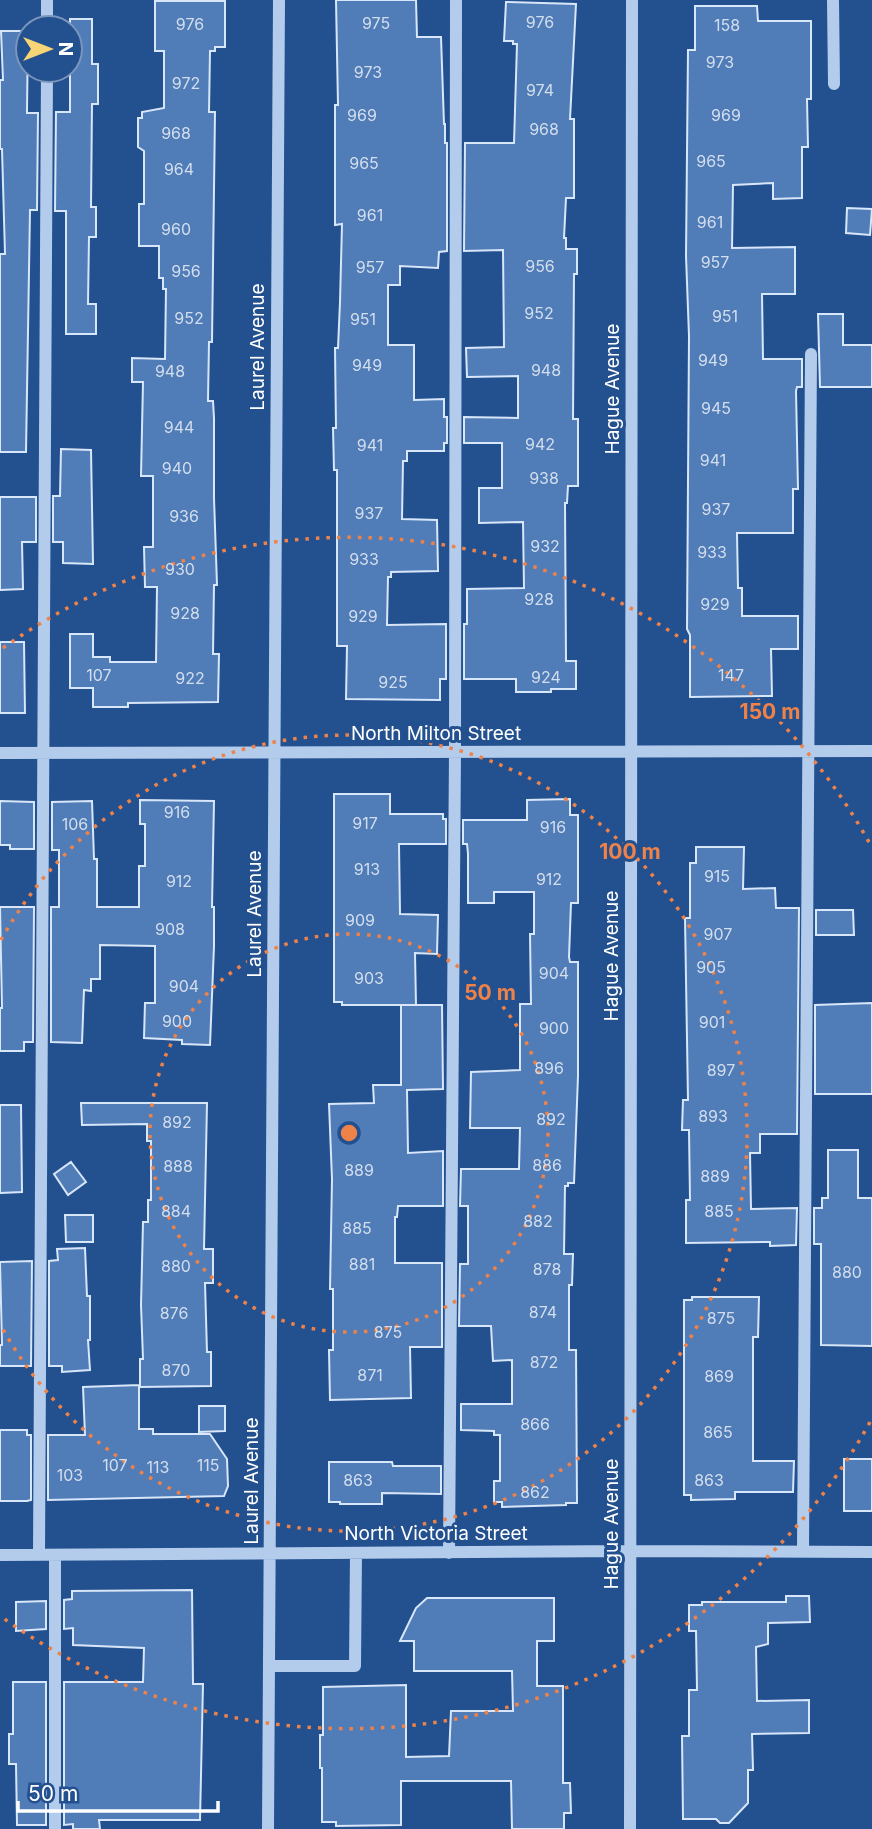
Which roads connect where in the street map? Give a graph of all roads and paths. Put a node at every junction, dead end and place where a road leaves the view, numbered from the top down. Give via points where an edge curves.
1 (279, 0) edge
2 (456, 0) edge
3 (632, 0) edge
4 (833, 0) edge
5 (47, 84) edge
6 (834, 84) dead end
7 (811, 354) dead end
8 (807, 751) junction
9 (872, 751) edge
10 (455, 752) junction
11 (631, 752) junction
12 (0, 753) edge
13 (42, 753) junction
14 (274, 753) junction
15 (631, 1551) junction
16 (803, 1551) junction
17 (872, 1552) edge
18 (270, 1553) junction
19 (356, 1553) junction
20 (449, 1553) junction
21 (0, 1555) edge
22 (38, 1555) junction
23 (55, 1555) junction
24 (269, 1666) junction
25 (55, 1829) edge
26 (268, 1829) edge
27 (630, 1829) edge

1 - 14 street, Laurel Avenue
2 - 10 street
3 - 11 street, Hague Avenue
4 - 6 street
5 - 13 street
7 - 8 street
8 - 9 street, North Milton Street
8 - 11 street, North Milton Street
8 - 16 street
10 - 11 street, North Milton Street
10 - 14 street, North Milton Street
10 - 20 street
11 - 15 street, Hague Avenue
12 - 13 street, North Milton Street
13 - 14 street, North Milton Street
13 - 22 street
14 - 18 street, Laurel Avenue
15 - 16 street, North Victoria Street
15 - 20 street, North Victoria Street
15 - 27 street, Hague Avenue
16 - 17 street, North Victoria Street
18 - 19 street, North Victoria Street
18 - 23 street, North Victoria Street
18 - 24 street, Laurel Avenue
19 - 20 street, North Victoria Street
19 - 24 street via 355,1666
21 - 22 street, North Victoria Street
22 - 23 street, North Victoria Street
23 - 25 street
24 - 26 street, Laurel Avenue

